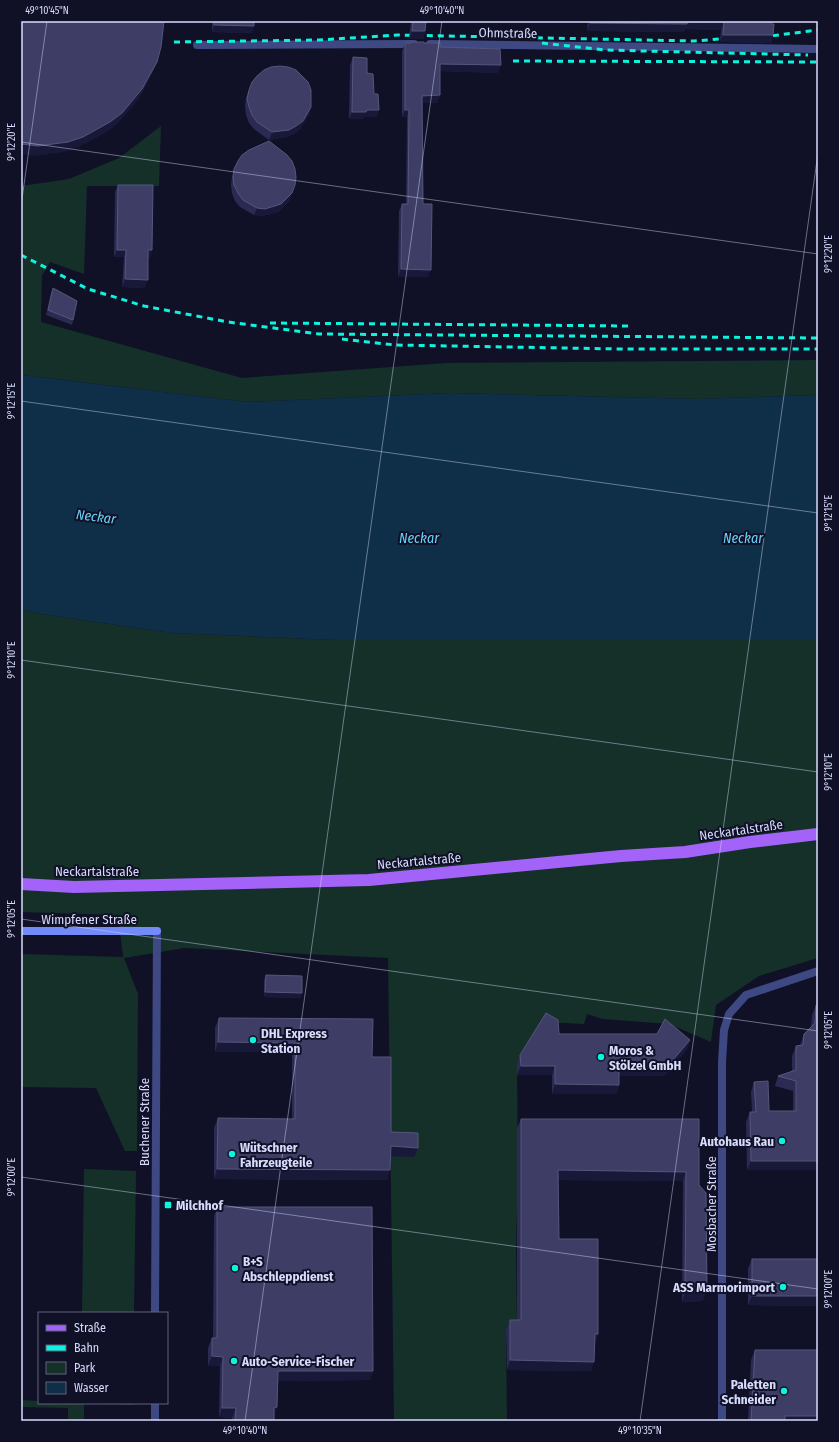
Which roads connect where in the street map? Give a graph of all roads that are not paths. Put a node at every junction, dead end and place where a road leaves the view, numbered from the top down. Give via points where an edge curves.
1 (197, 45) dead end
2 (818, 49) edge
3 (818, 834) edge
4 (21, 884) edge
5 (157, 930) joint
6 (21, 931) edge
7 (818, 971) edge
8 (155, 1312) edge
9 (155, 1404) edge
10 (155, 1421) edge
11 (722, 1421) edge

1 - 2 street, Ohmstraße via 432,44
3 - 4 main road, Neckartalstraße via 685,852 369,880 74,887
5 - 6 street, Wimpfener Straße
5 - 8 street, Buchener Straße
7 - 11 street, Mosbacher Straße via 746,995 729,1014 724,1030
9 - 10 street

